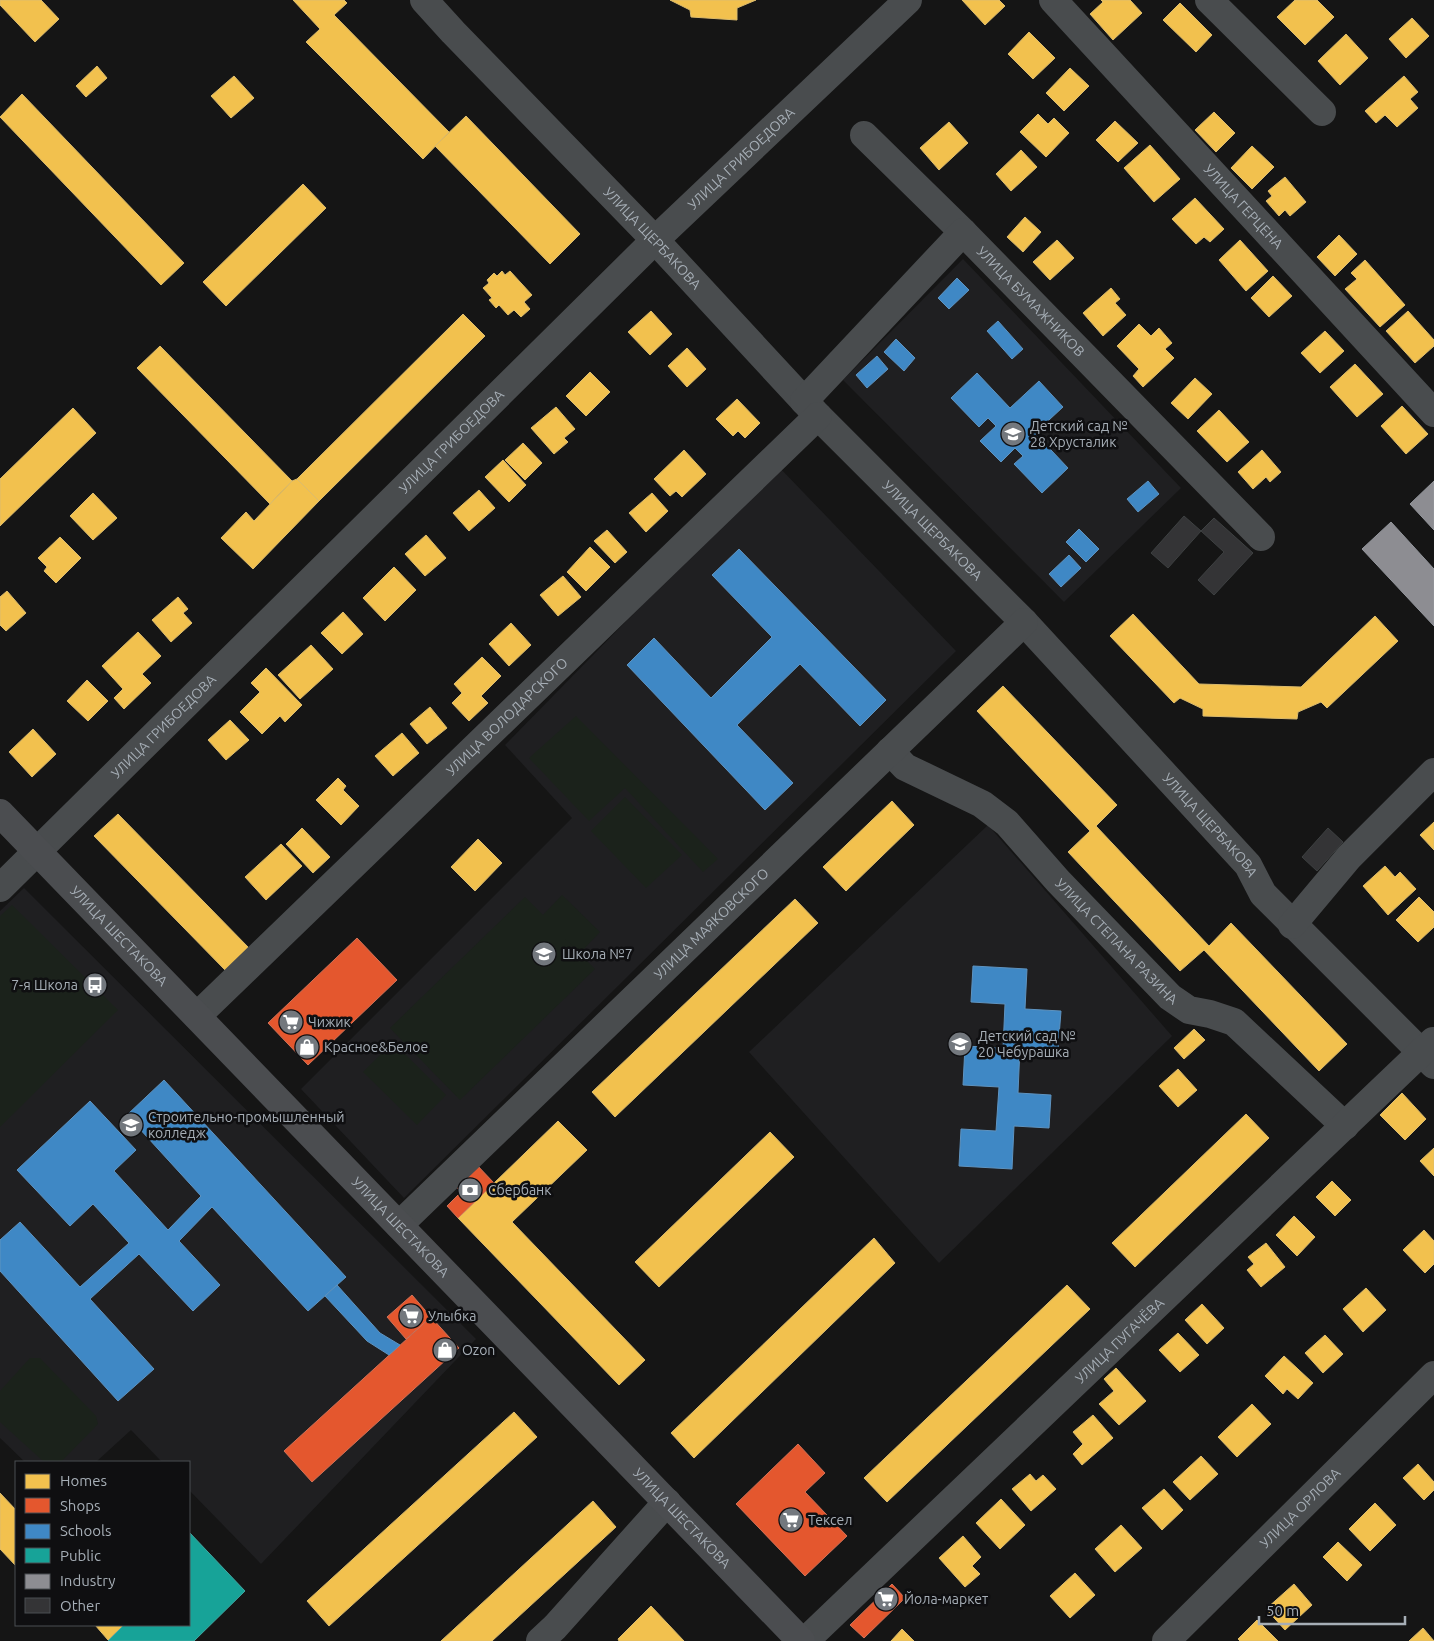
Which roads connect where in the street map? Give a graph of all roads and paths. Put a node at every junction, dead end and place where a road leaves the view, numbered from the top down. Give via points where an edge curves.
1 (424, 0) edge
2 (908, 0) edge
3 (1053, 0) edge
4 (1210, 0) edge
5 (1322, 112) dead end
6 (864, 135) dead end
7 (963, 232) junction
8 (655, 240) junction
9 (811, 409) junction
10 (1434, 413) edge
11 (1260, 537) dead end
12 (1024, 622) junction
13 (890, 751) junction
14 (1434, 772) edge
15 (0, 814) edge
16 (38, 852) junction
17 (0, 888) edge
18 (1292, 925) junction
19 (197, 1016) junction
20 (1430, 1053) edge
21 (1345, 1126) junction
22 (399, 1225) junction
23 (1434, 1375) edge
24 (667, 1502) junction
25 (540, 1641) edge
26 (801, 1641) edge
27 (805, 1641) edge
28 (1166, 1641) edge

1 - 8 street, УЛИЦА ЩЕРБАКОВА
2 - 8 street, УЛИЦА ГРИБОЕДОВА
3 - 10 street, УЛИЦА ГЕРЦЕНА
4 - 5 street
6 - 7 street, УЛИЦА БУМАЖНИКОВ
7 - 9 street
7 - 11 street, УЛИЦА БУМАЖНИКОВ
8 - 9 street, УЛИЦА ЩЕРБАКОВА
8 - 16 street, УЛИЦА ГРИБОЕДОВА
9 - 12 street, УЛИЦА ЩЕРБАКОВА
9 - 19 street, УЛИЦА ВОЛОДАРСКОГО
12 - 13 street, УЛИЦА МАЯКОВСКОГО
12 - 18 street, УЛИЦА ЩЕРБАКОВА via 1248,865 1263,894
13 - 21 street, УЛИЦА СТЕПАНА РАЗИНА via 905,767 982,804 1007,823 1170,997 1188,1010 1234,1022
13 - 22 street, УЛИЦА МАЯКОВСКОГО
14 - 18 street via 1349,857
15 - 16 main road, УЛИЦА ШЕСТАКОВА
16 - 17 street, УЛИЦА ГРИБОЕДОВА
16 - 19 main road, УЛИЦА ШЕСТАКОВА
18 - 20 street, УЛИЦА ЩЕРБАКОВА
19 - 22 main road, УЛИЦА ШЕСТАКОВА
20 - 21 street, УЛИЦА ПУГАЧЁВА
21 - 27 street, УЛИЦА ПУГАЧЁВА
22 - 24 main road, УЛИЦА ШЕСТАКОВА
23 - 28 street, УЛИЦА ОРЛОВА
24 - 25 street
24 - 26 main road, УЛИЦА ШЕСТАКОВА

